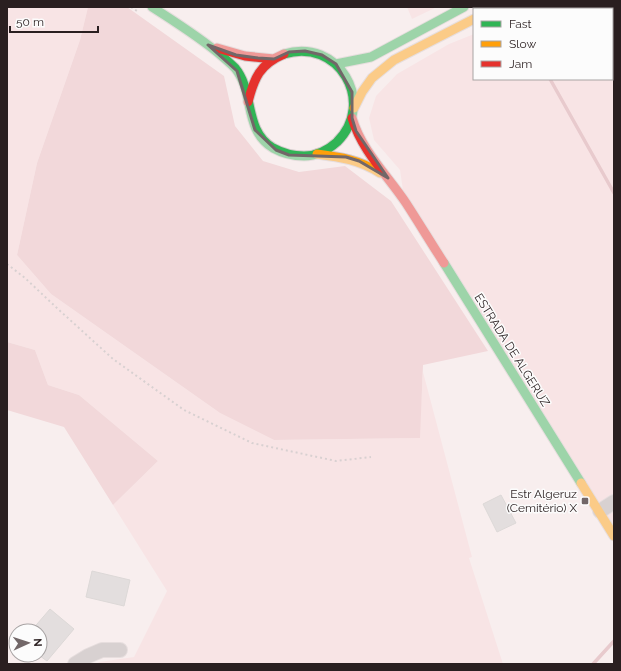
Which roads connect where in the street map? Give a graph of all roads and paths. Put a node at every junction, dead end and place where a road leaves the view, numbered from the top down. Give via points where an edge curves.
1 (152, 7) edge
2 (464, 7) edge
3 (473, 20) edge
4 (208, 45) junction
5 (274, 59) junction
6 (336, 64) junction
7 (248, 102) junction
8 (354, 108) junction
9 (352, 118) junction
10 (318, 154) junction
11 (388, 178) junction
12 (7, 264) edge
13 (371, 457) dead end
14 (614, 502) edge
15 (600, 511) junction
16 (614, 536) edge
17 (120, 650) dead end
18 (75, 664) edge

1 - 4 main road, ESTRADA DE ALGERUZ
2 - 6 main road via 371,57
3 - 8 main road via 394,60 372,78
4 - 5 main road, ESTRADA DE ALGERUZ via 236,55
4 - 7 main road, ESTRADA DE ALGERUZ via 237,71 242,79
5 - 6 main road, ESTRADA DE ALGERUZ via 289,52 305,51 322,55
5 - 7 main road, ESTRADA DE ALGERUZ via 261,70 252,85
6 - 8 main road, ESTRADA DE ALGERUZ via 346,76
7 - 10 main road, ESTRADA DE ALGERUZ via 255,130 276,150 303,157
8 - 9 main road, ESTRADA DE ALGERUZ
9 - 10 main road, ESTRADA DE ALGERUZ via 339,140
9 - 11 main road, ESTRADA DE ALGERUZ via 362,143
10 - 11 main road, ESTRADA DE ALGERUZ via 359,161
11 - 15 main road, ESTRADA DE ALGERUZ
12 - 13 path via 113,359 184,410 252,443 336,461
14 - 15 street
15 - 16 main road, ESTRADA DE ALGERUZ
17 - 18 street via 102,650

